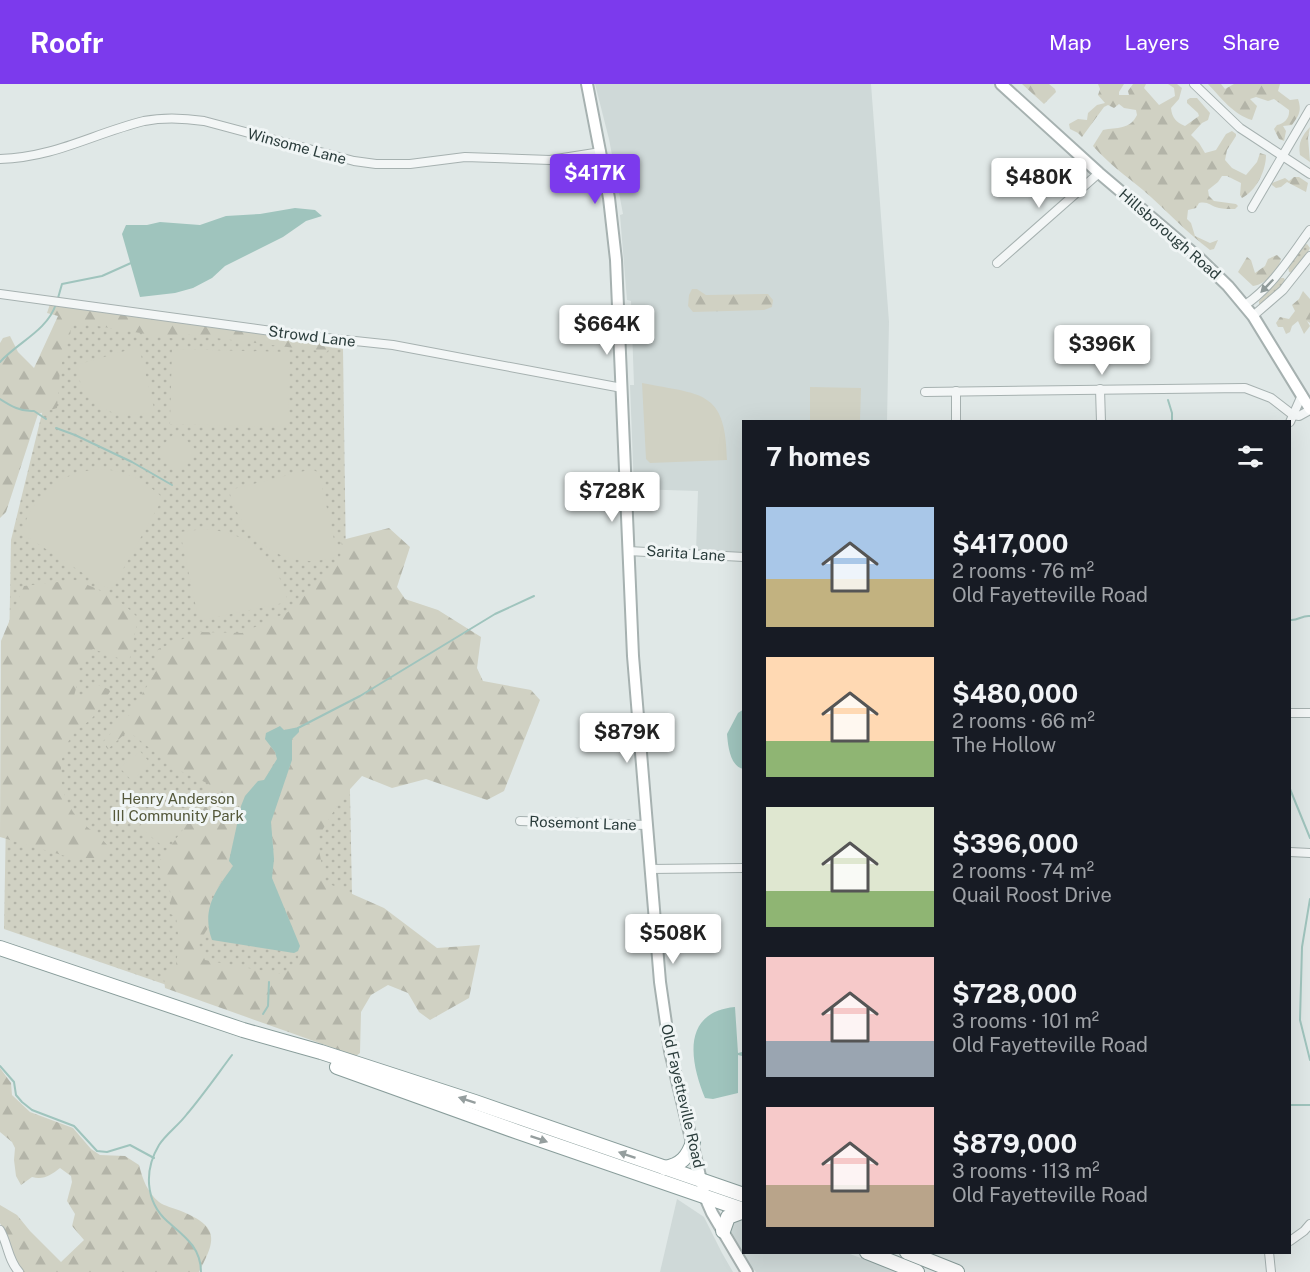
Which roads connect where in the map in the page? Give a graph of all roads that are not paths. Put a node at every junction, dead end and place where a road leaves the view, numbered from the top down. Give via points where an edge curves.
1 (587, 84) edge
2 (1001, 84) edge
3 (1194, 84) edge
4 (1310, 109) edge
5 (601, 152) junction
6 (1282, 155) junction
7 (0, 159) edge
8 (1099, 173) junction
9 (1310, 174) edge
10 (1252, 208) dead end
11 (1310, 230) edge
12 (1307, 239) edge
13 (1310, 256) edge
14 (997, 263) dead end
15 (1282, 269) junction
16 (1293, 279) junction
17 (0, 294) edge
18 (1245, 305) junction
19 (1253, 316) junction
20 (622, 388) junction
21 (1100, 389) junction
22 (956, 391) junction
23 (925, 392) dead end
24 (1302, 395) junction
25 (1310, 409) edge
26 (1291, 418) edge
27 (956, 420) edge
28 (1101, 420) edge
29 (628, 551) junction
30 (742, 557) edge
31 (1291, 713) edge
32 (1310, 713) edge
33 (520, 821) dead end
34 (646, 825) junction
35 (1291, 852) edge
36 (1310, 853) edge
37 (742, 867) edge
38 (650, 869) junction
39 (0, 948) edge
40 (243, 1030) junction
41 (693, 1142) junction
42 (665, 1168) junction
43 (703, 1180) junction
44 (742, 1194) edge
45 (705, 1197) junction
46 (742, 1209) edge
47 (742, 1211) edge
48 (1310, 1224) edge
49 (0, 1230) edge
50 (723, 1231) junction
51 (1291, 1240) edge
52 (872, 1254) edge
53 (912, 1254) edge
54 (1269, 1254) edge
55 (19, 1272) edge
56 (747, 1272) edge
57 (917, 1272) edge
58 (957, 1272) edge
59 (1271, 1272) edge

1 - 5 street, Old Fayetteville Road
2 - 8 street, Hillsborough Road
3 - 6 street via 1240,128
4 - 6 street
5 - 7 street, Winsome Lane via 550,160 465,157 376,164 178,117 144,121 55,152
5 - 20 street, Old Fayetteville Road via 616,260
6 - 9 street
6 - 10 street
8 - 14 street
8 - 18 street, Hillsborough Road via 1198,257
11 - 12 street
12 - 15 street
13 - 16 street
15 - 16 street
15 -> 18 street via 1265,290
16 - 19 street
17 - 20 street, Strowd Lane via 393,345
18 - 19 street, Hillsborough Road
19 - 24 street, Hillsborough Road
20 - 29 street, Old Fayetteville Road
21 - 22 street
21 - 26 street via 1245,388 1271,398
21 - 28 street
22 - 23 street
22 - 27 street
24 - 25 street, Hillsborough Road
24 - 26 street
25 - 26 street
29 - 30 street, Sarita Lane
29 - 34 street, Old Fayetteville Road
31 - 32 street
33 - 34 street, Rosemont Lane
34 - 38 street, Old Fayetteville Road
35 - 36 street
37 - 38 street
38 - 41 street, Old Fayetteville Road via 668,1042
39 - 40 highway
42 -> 40 highway via 459,1097
40 -> 45 highway
41 - 42 highway via 682,1162
41 - 43 street, Old Fayetteville Road
42 - 43 highway
43 - 44 highway
43 - 45 street, Old Fayetteville Road
45 - 46 highway
45 - 50 street, Old Fayetteville Road
47 - 50 highway via 728,1217
48 - 51 street
49 - 55 street via 11,1264
50 - 56 street, Old Fayetteville Road
52 - 57 highway
53 - 58 highway
54 - 59 street

